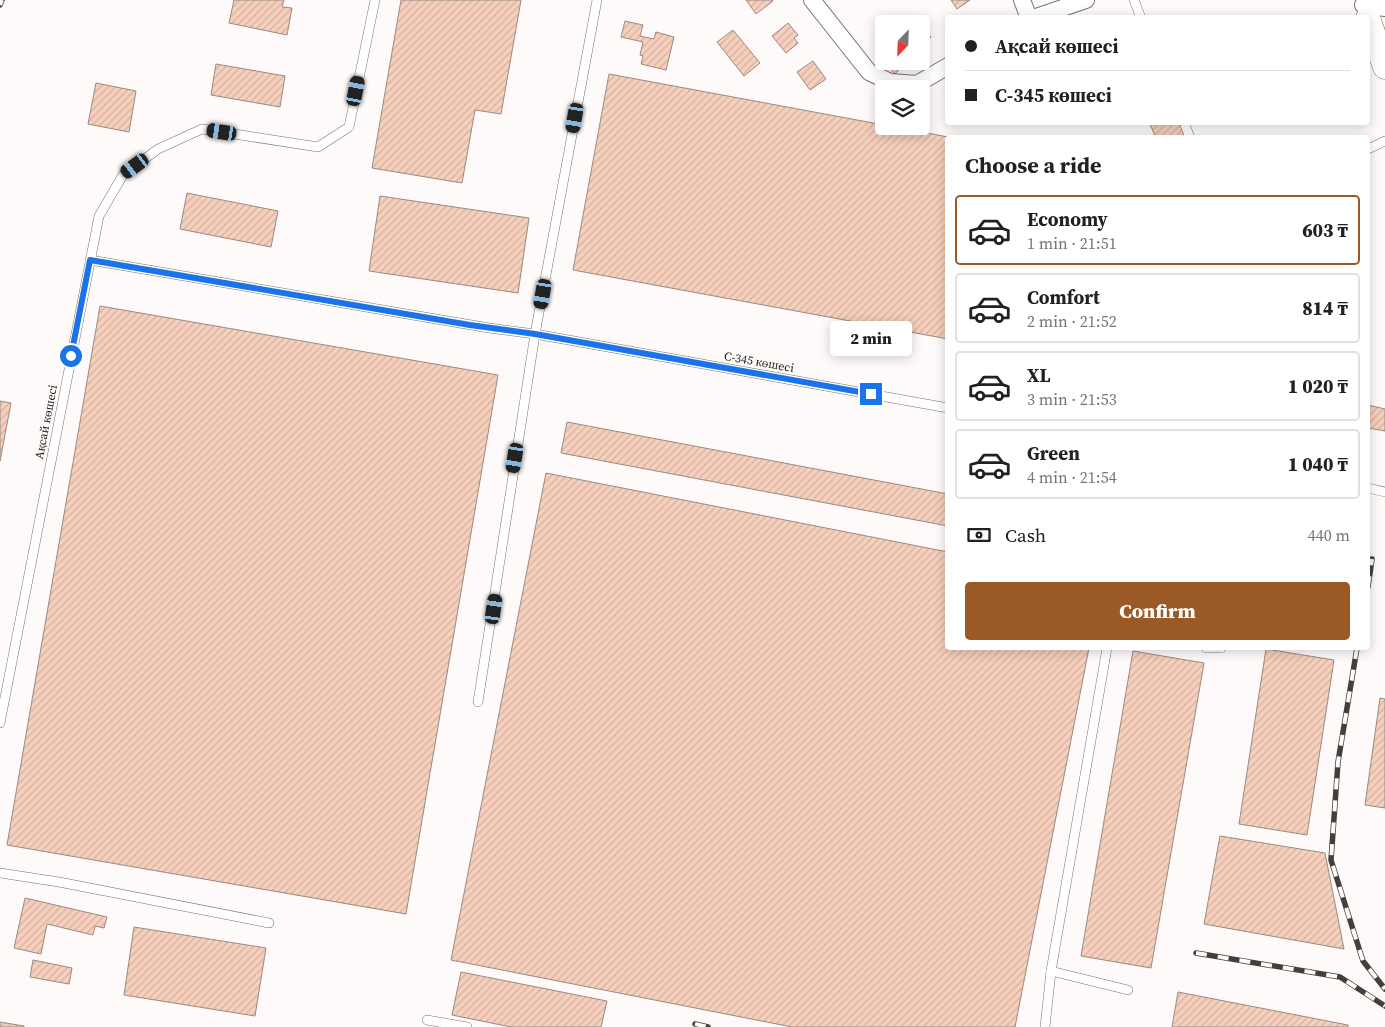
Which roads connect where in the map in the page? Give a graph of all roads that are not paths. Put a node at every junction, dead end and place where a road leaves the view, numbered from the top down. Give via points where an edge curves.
1 (375, 0) edge
2 (597, 0) edge
3 (812, 0) edge
4 (1022, 0) edge
5 (1086, 0) edge
6 (1134, 0) edge
7 (1369, 10) edge
8 (1028, 15) edge
9 (1042, 15) edge
10 (1140, 15) edge
11 (1385, 67) edge
12 (945, 68) edge
13 (1385, 141) edge
14 (1370, 148) edge
15 (90, 260) junction
16 (535, 334) junction
17 (945, 407) edge
18 (1370, 488) edge
19 (1385, 492) edge
20 (1108, 650) edge
21 (478, 702) dead end
22 (0, 723) edge
23 (0, 873) edge
24 (269, 923) dead end
25 (1050, 971) junction
26 (1128, 990) dead end
27 (427, 1020) dead end
28 (467, 1027) edge
29 (1045, 1027) edge

1 - 15 lane, Ақсай көшесі via 349,127 318,147 202,129 158,149 124,175 99,216
2 - 16 lane
3 - 12 street via 869,72 890,82 917,84
4 - 8 street
5 - 9 street
6 - 10 lane
7 - 11 main road
13 - 14 lane
15 - 16 lane, С-345 көшесі
15 - 22 lane, Ақсай көшесі
16 - 17 lane, С-345 көшесі
16 - 21 lane
18 - 19 lane
20 - 25 lane
23 - 24 lane
25 - 26 lane
25 - 29 lane
27 - 28 lane

